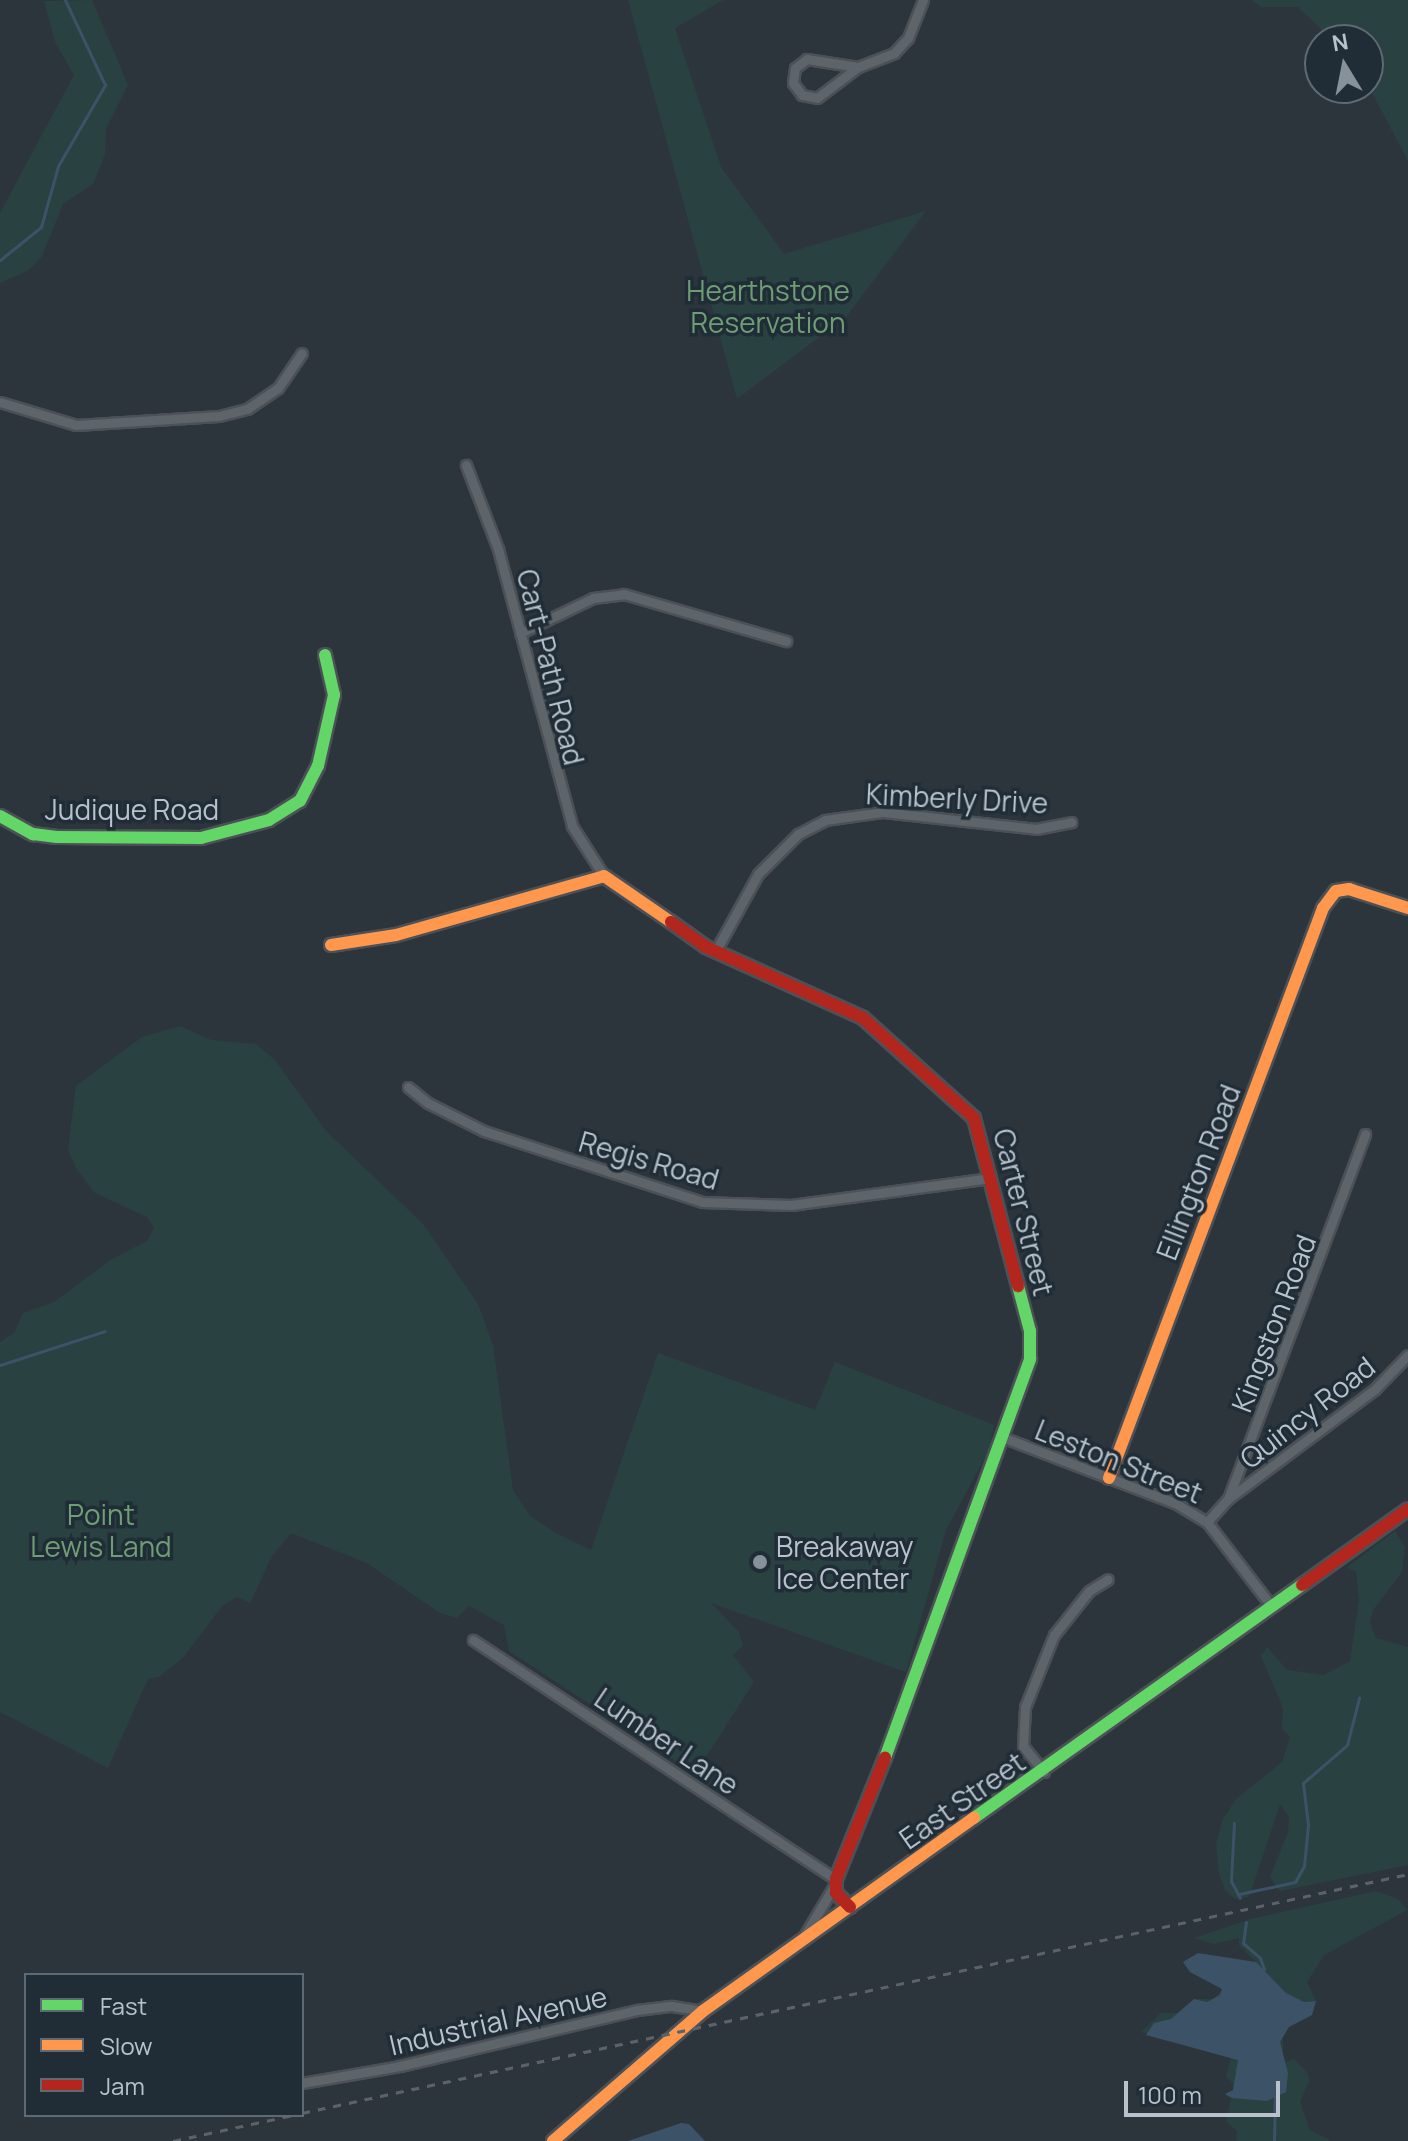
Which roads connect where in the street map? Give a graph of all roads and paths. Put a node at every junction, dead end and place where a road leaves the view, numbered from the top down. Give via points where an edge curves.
1 (923, 0) edge
2 (858, 67) junction
3 (302, 353) dead end
4 (0, 402) edge
5 (466, 465) dead end
6 (520, 633) junction
7 (786, 641) dead end
8 (325, 655) dead end
9 (0, 816) edge
10 (1071, 822) dead end
11 (604, 876) junction
12 (1408, 908) edge
13 (331, 945) dead end
14 (715, 952) junction
15 (408, 1087) dead end
16 (1365, 1134) dead end
17 (990, 1178) junction
18 (1408, 1355) edge
19 (1002, 1437) junction
20 (1109, 1478) junction
21 (1228, 1499) junction
22 (1408, 1509) edge
23 (1207, 1522) junction
24 (1108, 1579) dead end
25 (1272, 1607) junction
26 (473, 1640) dead end
27 (1044, 1772) junction
28 (835, 1882) junction
29 (850, 1907) junction
30 (799, 1944) junction
31 (703, 2011) junction
32 (304, 2083) edge
33 (553, 2141) edge

1 - 2 street via 904,44 888,57
2 - 2 street via 817,98 802,95 793,83 795,68 807,59
3 - 4 street via 278,388 247,409 219,416 76,425
5 - 6 street, Cart-Path Road via 498,549
6 - 7 street via 593,598 624,594
6 - 11 street, Cart-Path Road via 572,826
8 - 9 street, Judique Road via 334,695 318,766 300,801 269,820 201,838 57,837 33,834
10 - 14 street, Kimberly Drive via 1036,829 883,812 825,820 798,834 758,874
11 - 13 street via 396,935
11 - 14 street, Carter Street
12 - 20 street, Ellington Road via 1340,889 1323,908
14 - 17 street, Carter Street via 863,1018 970,1113
15 - 17 street, Regis Road via 484,1131 702,1202 791,1205
16 - 21 street, Kingston Road
17 - 19 street, Carter Street via 1032,1340
18 - 21 street, Quincy Road via 1375,1389
19 - 20 street, Leston Street
19 - 28 street, Carter Street via 852,1850
20 - 23 street, Leston Street
21 - 23 street, Kingston Road
22 - 25 street, East Street
23 - 25 street, Leston Street
24 - 27 street via 1089,1591 1054,1635 1025,1707 1023,1746
25 - 27 street, East Street
26 - 28 street, Lumber Lane
27 - 29 street, East Street
28 - 29 street
28 - 30 street
29 - 30 street, East Street
30 - 31 street, East Street
31 - 32 street, Industrial Avenue via 672,2006 637,2010 400,2066
31 - 33 street, East Street

